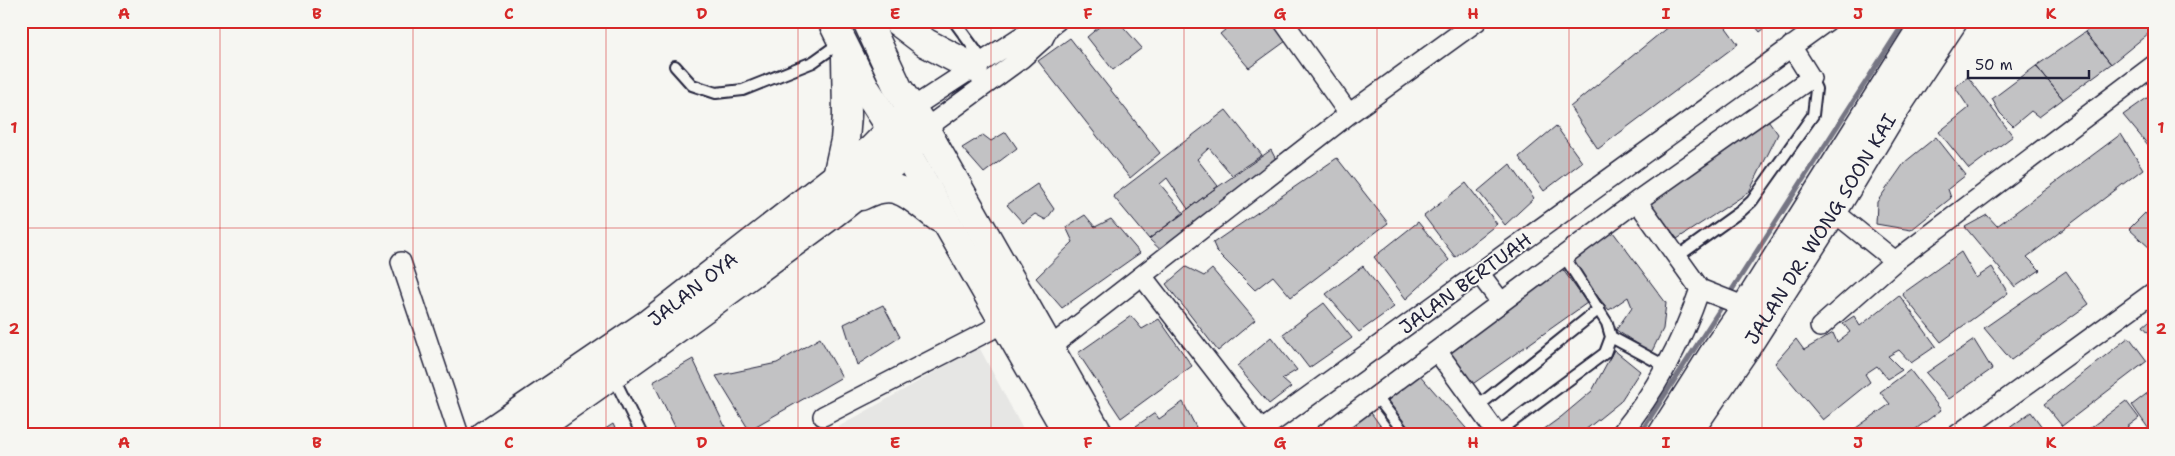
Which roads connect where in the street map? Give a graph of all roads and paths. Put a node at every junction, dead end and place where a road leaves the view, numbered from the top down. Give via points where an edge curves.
1 (867, 21) edge
2 (897, 21) edge
3 (954, 21) edge
4 (1283, 21) edge
5 (1477, 21) edge
6 (1827, 21) edge
7 (1926, 21) edge
8 (1953, 21) edge
9 (1053, 24) edge
10 (840, 39) edge
11 (1791, 46) junction
12 (979, 65) junction
13 (2154, 65) edge
14 (675, 66) dead end
15 (1811, 78) junction
16 (1349, 114) junction
17 (918, 119) junction
18 (891, 129) junction
19 (906, 152) junction
20 (838, 176) junction
21 (1637, 201) junction
22 (844, 205) junction
23 (1834, 211) junction
24 (946, 223) junction
25 (1564, 256) junction
26 (1678, 257) junction
27 (1895, 261) junction
28 (401, 262) dead end
29 (1479, 273) junction
30 (1142, 276) junction
31 (1705, 291) junction
32 (2154, 292) edge
33 (1501, 302) junction
34 (1739, 305) junction
35 (1598, 310) junction
36 (1004, 323) junction
37 (1820, 327) dead end
38 (1611, 337) junction
39 (1049, 348) junction
40 (1437, 351) junction
41 (1667, 367) junction
42 (613, 375) junction
43 (1376, 396) junction
44 (1477, 407) junction
45 (823, 416) dead end
46 (1260, 433) edge
47 (1497, 434) edge
48 (459, 435) edge
49 (485, 435) edge
50 (526, 435) edge
51 (642, 435) edge
52 (1069, 435) edge
53 (1099, 435) edge
54 (1324, 435) edge
55 (1406, 435) edge
56 (1620, 435) edge
57 (1662, 435) edge
58 (1686, 435) edge
59 (1957, 435) edge

1 - 17 main road via 898,88
2 - 12 main road via 926,42
3 - 12 lane
4 - 16 street
5 - 16 street
6 - 11 street, JALAN BERTUAH
7 - 34 main road, JALAN DR. WONG SOON KAI
8 - 23 main road, JALAN DR. WONG SOON KAI via 1894,110
9 - 12 street via 1036,28
9 - 17 street via 1043,39 1022,58
10 - 14 lane via 813,62 743,90 716,93 692,85
10 - 18 main road
10 - 20 main road via 847,115
11 - 15 street
11 - 29 street, JALAN BERTUAH
12 - 17 street
13 - 27 street
15 - 21 street
15 - 26 lane via 1816,89 1813,114 1752,201
16 - 30 street
17 - 18 main road, JALAN OYA
17 - 19 main road, JALAN OYA
17 - 39 main road
18 - 19 main road
18 - 20 main road, JALAN OYA
19 - 22 main road, JALAN OYA
19 - 24 main road
20 - 49 main road, JALAN OYA via 649,323
21 - 25 street
21 - 26 street
22 - 24 main road via 874,190 892,187
22 - 42 main road, JALAN OYA
23 - 27 street
23 - 58 main road, JALAN DR. WONG SOON KAI via 1748,346
24 - 36 main road
25 - 33 street
25 - 35 lane
26 - 31 street
27 - 37 street
28 - 48 street
29 - 33 street
29 - 46 street, JALAN BERTUAH
30 - 39 street
30 - 46 street, JALAN BERTUAH
31 - 34 street
31 - 41 street
32 - 59 street
33 - 40 street
34 - 57 main road, JALAN DR. WONG SOON KAI via 1714,353
35 - 38 lane
35 - 44 lane
36 - 45 street
36 - 52 main road
38 - 41 lane
38 - 47 lane via 1605,353
39 - 53 main road
40 - 43 street
40 - 44 street
41 - 56 street
42 - 50 main road, JALAN OYA
42 - 51 lane
43 - 54 street
43 - 55 lane
44 - 47 street

